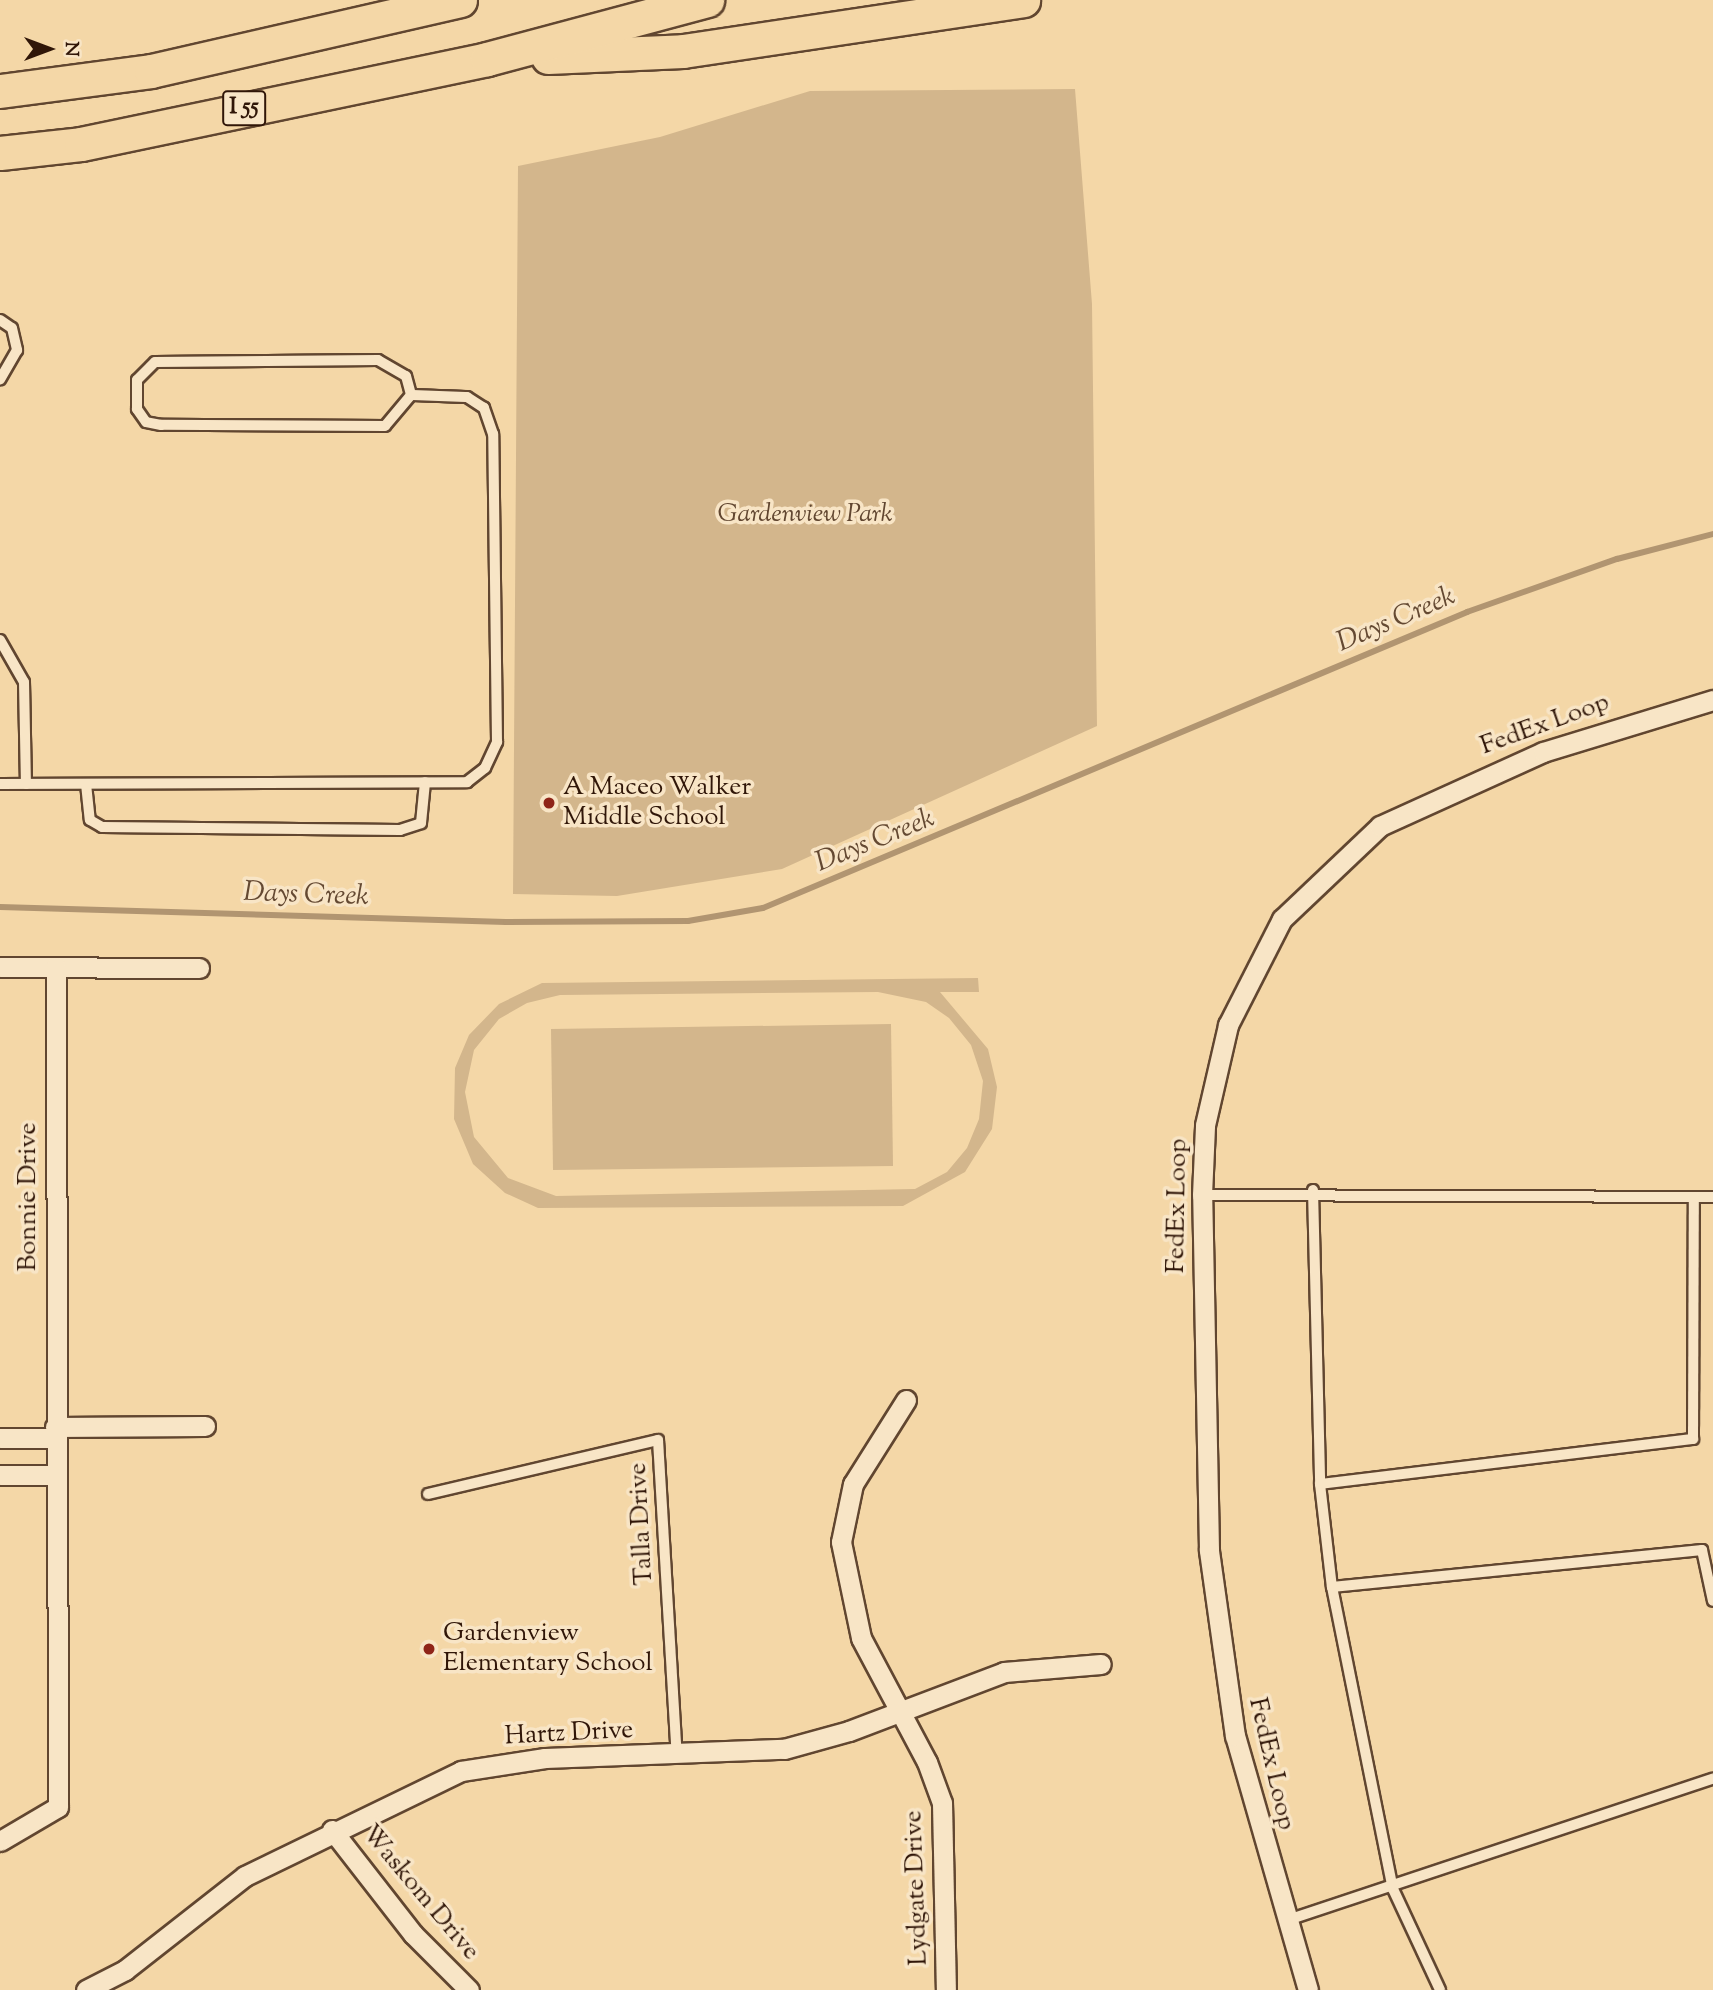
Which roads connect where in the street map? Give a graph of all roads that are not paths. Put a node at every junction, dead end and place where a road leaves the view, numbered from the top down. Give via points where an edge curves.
1 (460, 0) edge
2 (708, 0) edge
3 (1023, 0) edge
4 (486, 59) junction
5 (0, 91) edge
6 (0, 153) edge
7 (0, 320) edge
8 (0, 379) edge
9 (411, 395) junction
10 (0, 640) edge
11 (1713, 700) edge
12 (425, 782) junction
13 (0, 784) edge
14 (26, 784) junction
15 (86, 784) junction
16 (0, 967) edge
17 (56, 967) junction
18 (199, 968) dead end
19 (1313, 1190) junction
20 (1202, 1195) junction
21 (1694, 1197) junction
22 (1713, 1197) edge
23 (906, 1400) dead end
24 (205, 1426) dead end
25 (55, 1432) junction
26 (0, 1438) edge
27 (0, 1475) edge
28 (55, 1475) junction
29 (1320, 1484) junction
30 (428, 1494) dead end
31 (1332, 1587) junction
32 (1713, 1601) edge
33 (1101, 1664) dead end
34 (895, 1712) junction
35 (677, 1756) junction
36 (1713, 1779) edge
37 (332, 1830) junction
38 (0, 1841) edge
39 (1393, 1889) junction
40 (1284, 1921) junction
41 (86, 1990) edge
42 (468, 1990) edge
43 (946, 1990) edge
44 (1308, 1990) edge
45 (1440, 1990) edge

1 - 5 highway, I 55 via 151,71
2 - 4 highway, I 55
3 - 4 highway via 684,51
4 - 6 highway, I 55 via 81,144
7 - 8 lane via 12,328 17,350
9 - 9 lane via 386,426 161,425 146,422 136,409 136,380 155,362 378,360 406,376
9 - 12 lane via 467,397 484,408 493,434 497,742 485,768 467,782
10 - 14 lane via 24,682
11 - 20 street, FedEx Loop via 1615,725 1473,780 1380,826 1328,868 1259,953 1228,1025 1205,1125
12 - 15 lane
12 - 15 lane via 421,823 400,830 102,827 90,820
13 - 14 lane
14 - 15 lane
16 - 17 street
17 - 18 street
17 - 25 street, Bonnie Drive
19 - 20 lane
19 - 21 lane
19 - 29 lane
20 - 40 street, FedEx Loop via 1205,1494 1214,1603 1235,1736
21 - 22 lane
21 - 29 lane via 1693,1439
23 - 34 street, Lydgate Drive via 853,1484 841,1542 853,1614
24 - 25 street
25 - 26 street
25 - 28 street, Bonnie Drive
27 - 28 street
28 - 38 street, Bonnie Drive via 58,1807
29 - 31 lane
30 - 35 lane, Talla Drive via 658,1440
31 - 32 lane via 1702,1550
31 - 39 lane
33 - 34 street, Hartz Drive via 1004,1672
34 - 35 street, Hartz Drive via 783,1749
34 - 43 street, Lydgate Drive via 927,1762 942,1803
35 - 37 street, Hartz Drive via 489,1765 428,1784
36 - 39 lane
37 - 41 street, Hartz Drive via 245,1876 125,1970
37 - 42 street, Waskom Drive via 406,1925
39 - 40 lane
39 - 45 lane
40 - 44 street, FedEx Loop

